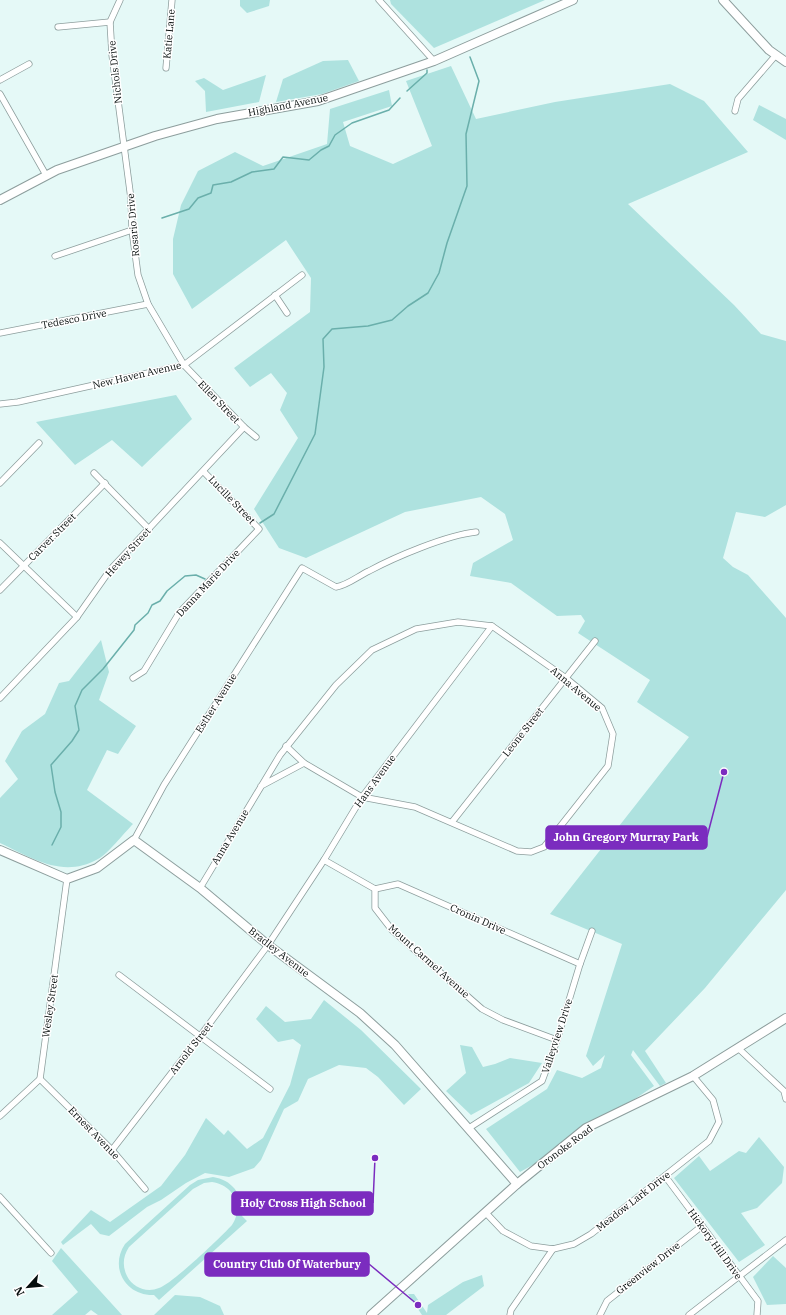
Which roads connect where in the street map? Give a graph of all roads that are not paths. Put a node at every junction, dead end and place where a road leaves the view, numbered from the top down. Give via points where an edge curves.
1 (120, 0) edge
2 (172, 0) edge
3 (379, 0) edge
4 (573, 0) edge
5 (723, 0) edge
6 (110, 22) junction
7 (58, 27) dead end
8 (776, 55) junction
9 (434, 61) junction
10 (786, 62) edge
11 (29, 64) dead end
12 (166, 68) dead end
13 (0, 80) edge
14 (0, 94) edge
15 (735, 111) dead end
16 (124, 146) junction
17 (46, 175) junction
18 (0, 200) edge
19 (132, 230) junction
20 (55, 256) dead end
21 (302, 275) dead end
22 (276, 295) junction
23 (148, 304) junction
24 (287, 313) dead end
25 (0, 333) edge
26 (184, 365) junction
27 (0, 404) edge
28 (244, 427) junction
29 (256, 437) dead end
30 (39, 443) dead end
31 (204, 472) junction
32 (94, 473) dead end
33 (0, 482) edge
34 (105, 483) junction
35 (149, 529) junction
36 (259, 529) joint
37 (476, 532) dead end
38 (0, 543) edge
39 (24, 566) junction
40 (0, 590) edge
41 (77, 617) junction
42 (492, 626) junction
43 (595, 641) dead end
44 (133, 678) dead end
45 (566, 678) junction
46 (0, 698) edge
47 (286, 746) junction
48 (304, 763) junction
49 (261, 786) junction
50 (362, 797) junction
51 (452, 822) junction
52 (134, 840) junction
53 (0, 850) edge
54 (324, 860) junction
55 (67, 879) junction
56 (200, 888) junction
57 (376, 889) junction
58 (592, 931) dead end
59 (268, 945) junction
60 (580, 964) junction
61 (119, 975) dead end
62 (786, 1018) edge
63 (201, 1036) junction
64 (557, 1040) junction
65 (738, 1048) junction
66 (693, 1076) junction
67 (40, 1079) junction
68 (270, 1089) dead end
69 (786, 1099) edge
70 (0, 1116) edge
71 (469, 1128) junction
72 (112, 1150) junction
73 (665, 1176) junction
74 (517, 1184) junction
75 (145, 1189) dead end
76 (0, 1197) edge
77 (486, 1213) junction
78 (702, 1226) junction
79 (786, 1240) edge
80 (553, 1249) junction
81 (52, 1253) dead end
82 (739, 1277) junction
83 (371, 1315) edge
84 (510, 1315) edge
85 (600, 1315) edge
86 (689, 1315) edge
87 (757, 1315) edge

1 - 6 street, Nichols Drive
2 - 12 street, Katie Lane
3 - 9 street
4 - 9 street, Highland Avenue
5 - 8 street via 743,24
6 - 7 street
6 - 16 street, Nichols Drive
8 - 10 street
8 - 15 street via 738,99
9 - 16 street, Highland Avenue via 318,101 217,119
11 - 13 street
14 - 17 street
16 - 17 street, Highland Avenue
16 - 19 street, Rosario Drive
17 - 18 street, Highland Avenue
19 - 20 street
19 - 23 street, Rosario Drive via 138,275
21 - 22 street, New Haven Avenue
22 - 24 street
22 - 26 street, New Haven Avenue
23 - 25 street, Tedesco Drive
23 - 26 street, Rosario Drive
26 - 27 street, New Haven Avenue
26 - 28 street, Ellen Street
28 - 29 street, Ellen Street
28 - 31 street, Hewey Street
30 - 33 street
31 - 35 street, Hewey Street
31 - 36 street, Lucille Street
32 - 34 street
34 - 35 street
34 - 39 street, Carver Street
35 - 41 street, Hewey Street via 110,570
36 - 44 street, Danna Marie Drive via 179,613 144,671
37 - 52 street, Esther Avenue via 446,539 376,567 344,585 333,587 302,568 164,785
38 - 39 street
39 - 40 street, Carver Street
39 - 41 street
41 - 46 street, Hewey Street
42 - 45 street, Anna Avenue
42 - 47 street, Anna Avenue via 458,622 416,630 372,650 336,684
42 - 50 street, Hans Avenue
43 - 45 street, Leone Street
45 - 51 street, Leone Street
45 - 51 street, Anna Avenue via 602,708 613,734 608,766 544,847 531,852 517,851
47 - 48 street, Anna Avenue
47 - 49 street, Anna Avenue
48 - 49 street
48 - 50 street, Anna Avenue
49 - 56 street, Anna Avenue
50 - 51 street, Anna Avenue via 416,807
50 - 54 street, Hans Avenue
52 - 55 street via 97,868
52 - 56 street, Bradley Avenue
53 - 55 street
54 - 57 street
54 - 59 street, Hans Avenue
55 - 67 street, Wesley Street
56 - 59 street, Bradley Avenue
57 - 60 street, Cronin Drive via 398,884
57 - 64 street, Mount Carmel Avenue via 375,908 392,930 482,1008 503,1020
58 - 60 street, Valleyview Drive
59 - 63 street, Arnold Street
59 - 71 street, Bradley Avenue via 360,1013 383,1034
60 - 64 street, Valleyview Drive
61 - 63 street
62 - 65 street, Oronoke Road
63 - 68 street
63 - 72 street, Arnold Street
64 - 71 street, Valleyview Drive via 542,1081
65 - 66 street, Oronoke Road
65 - 69 street via 784,1091
66 - 73 street, Meadow Lark Drive via 713,1100 719,1122 709,1141
66 - 74 street, Oronoke Road via 586,1128
67 - 70 street
67 - 72 street, Ernest Avenue
71 - 74 street, Bradley Avenue
72 - 75 street, Ernest Avenue
73 - 78 street, Hickory Hill Drive
73 - 80 street, Meadow Lark Drive via 574,1244
74 - 77 street, Oronoke Road
76 - 81 street
77 - 80 street, Meadow Lark Drive via 504,1231 531,1246
77 - 83 street, Oronoke Road
78 - 82 street, Hickory Hill Drive
78 - 85 street, Greenview Drive via 607,1301
79 - 82 street
80 - 84 street
82 - 86 street
82 - 87 street, Hickory Hill Drive via 758,1301

